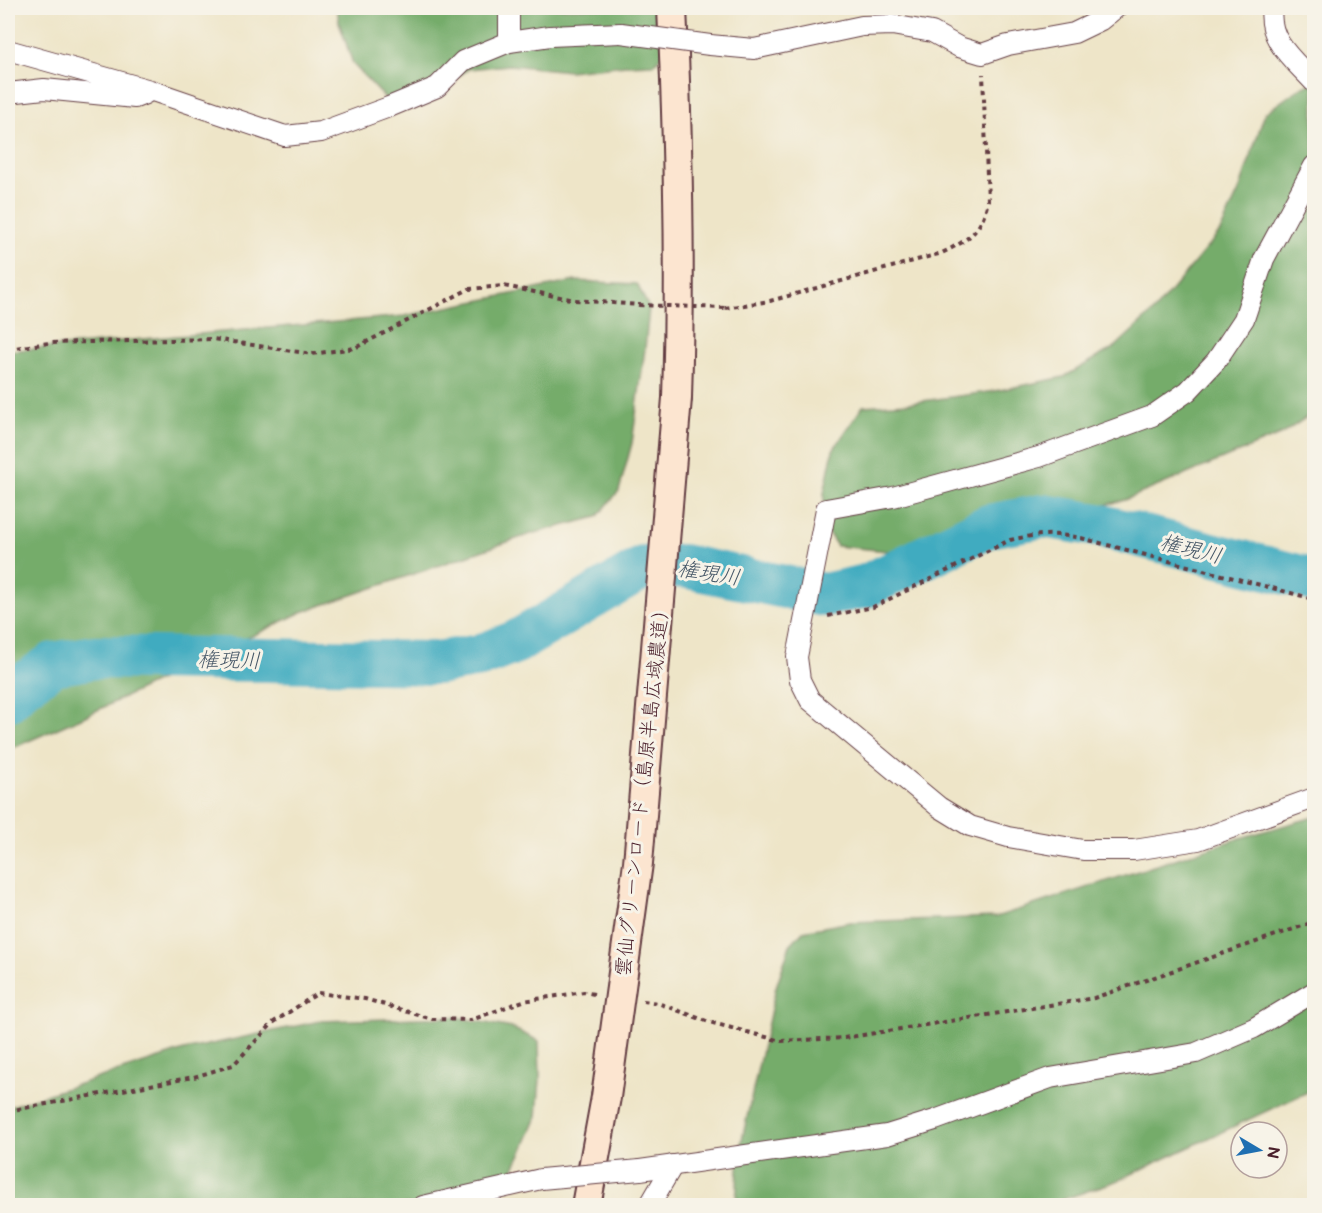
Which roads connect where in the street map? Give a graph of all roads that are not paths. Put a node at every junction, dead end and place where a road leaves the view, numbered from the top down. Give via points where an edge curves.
1 (509, 8) edge
2 (672, 8) edge
3 (1116, 8) edge
4 (1272, 8) edge
5 (509, 42) junction
6 (8, 50) edge
7 (1314, 82) edge
8 (150, 90) junction
9 (8, 93) edge
10 (1314, 166) edge
11 (1314, 798) edge
12 (1314, 992) edge
13 (673, 1165) junction
14 (423, 1206) edge
15 (586, 1206) edge
16 (649, 1206) edge

1 - 5 street
2 - 15 street, 雲仙グリーンロード（島原半島広域農道）, bridge via 680,291 677,398 638,864 606,1097
3 - 5 street, bridge via 1074,33 982,54 932,32 892,25 862,26 754,49 621,33
4 - 7 street via 1273,33
5 - 8 street via 463,61 437,87 321,132 285,136
6 - 8 street
8 - 9 street via 135,98 44,89
10 - 11 street via 1264,259 1244,319 1216,361 1188,391 1152,416 1040,458 893,497 826,509 797,657 800,680 810,700 939,807 970,826 1008,837 1083,850 1134,850 1198,840
12 - 13 street via 1254,1028 1196,1053 1050,1078 887,1135
13 - 14 street, bridge via 541,1179
13 - 16 street

